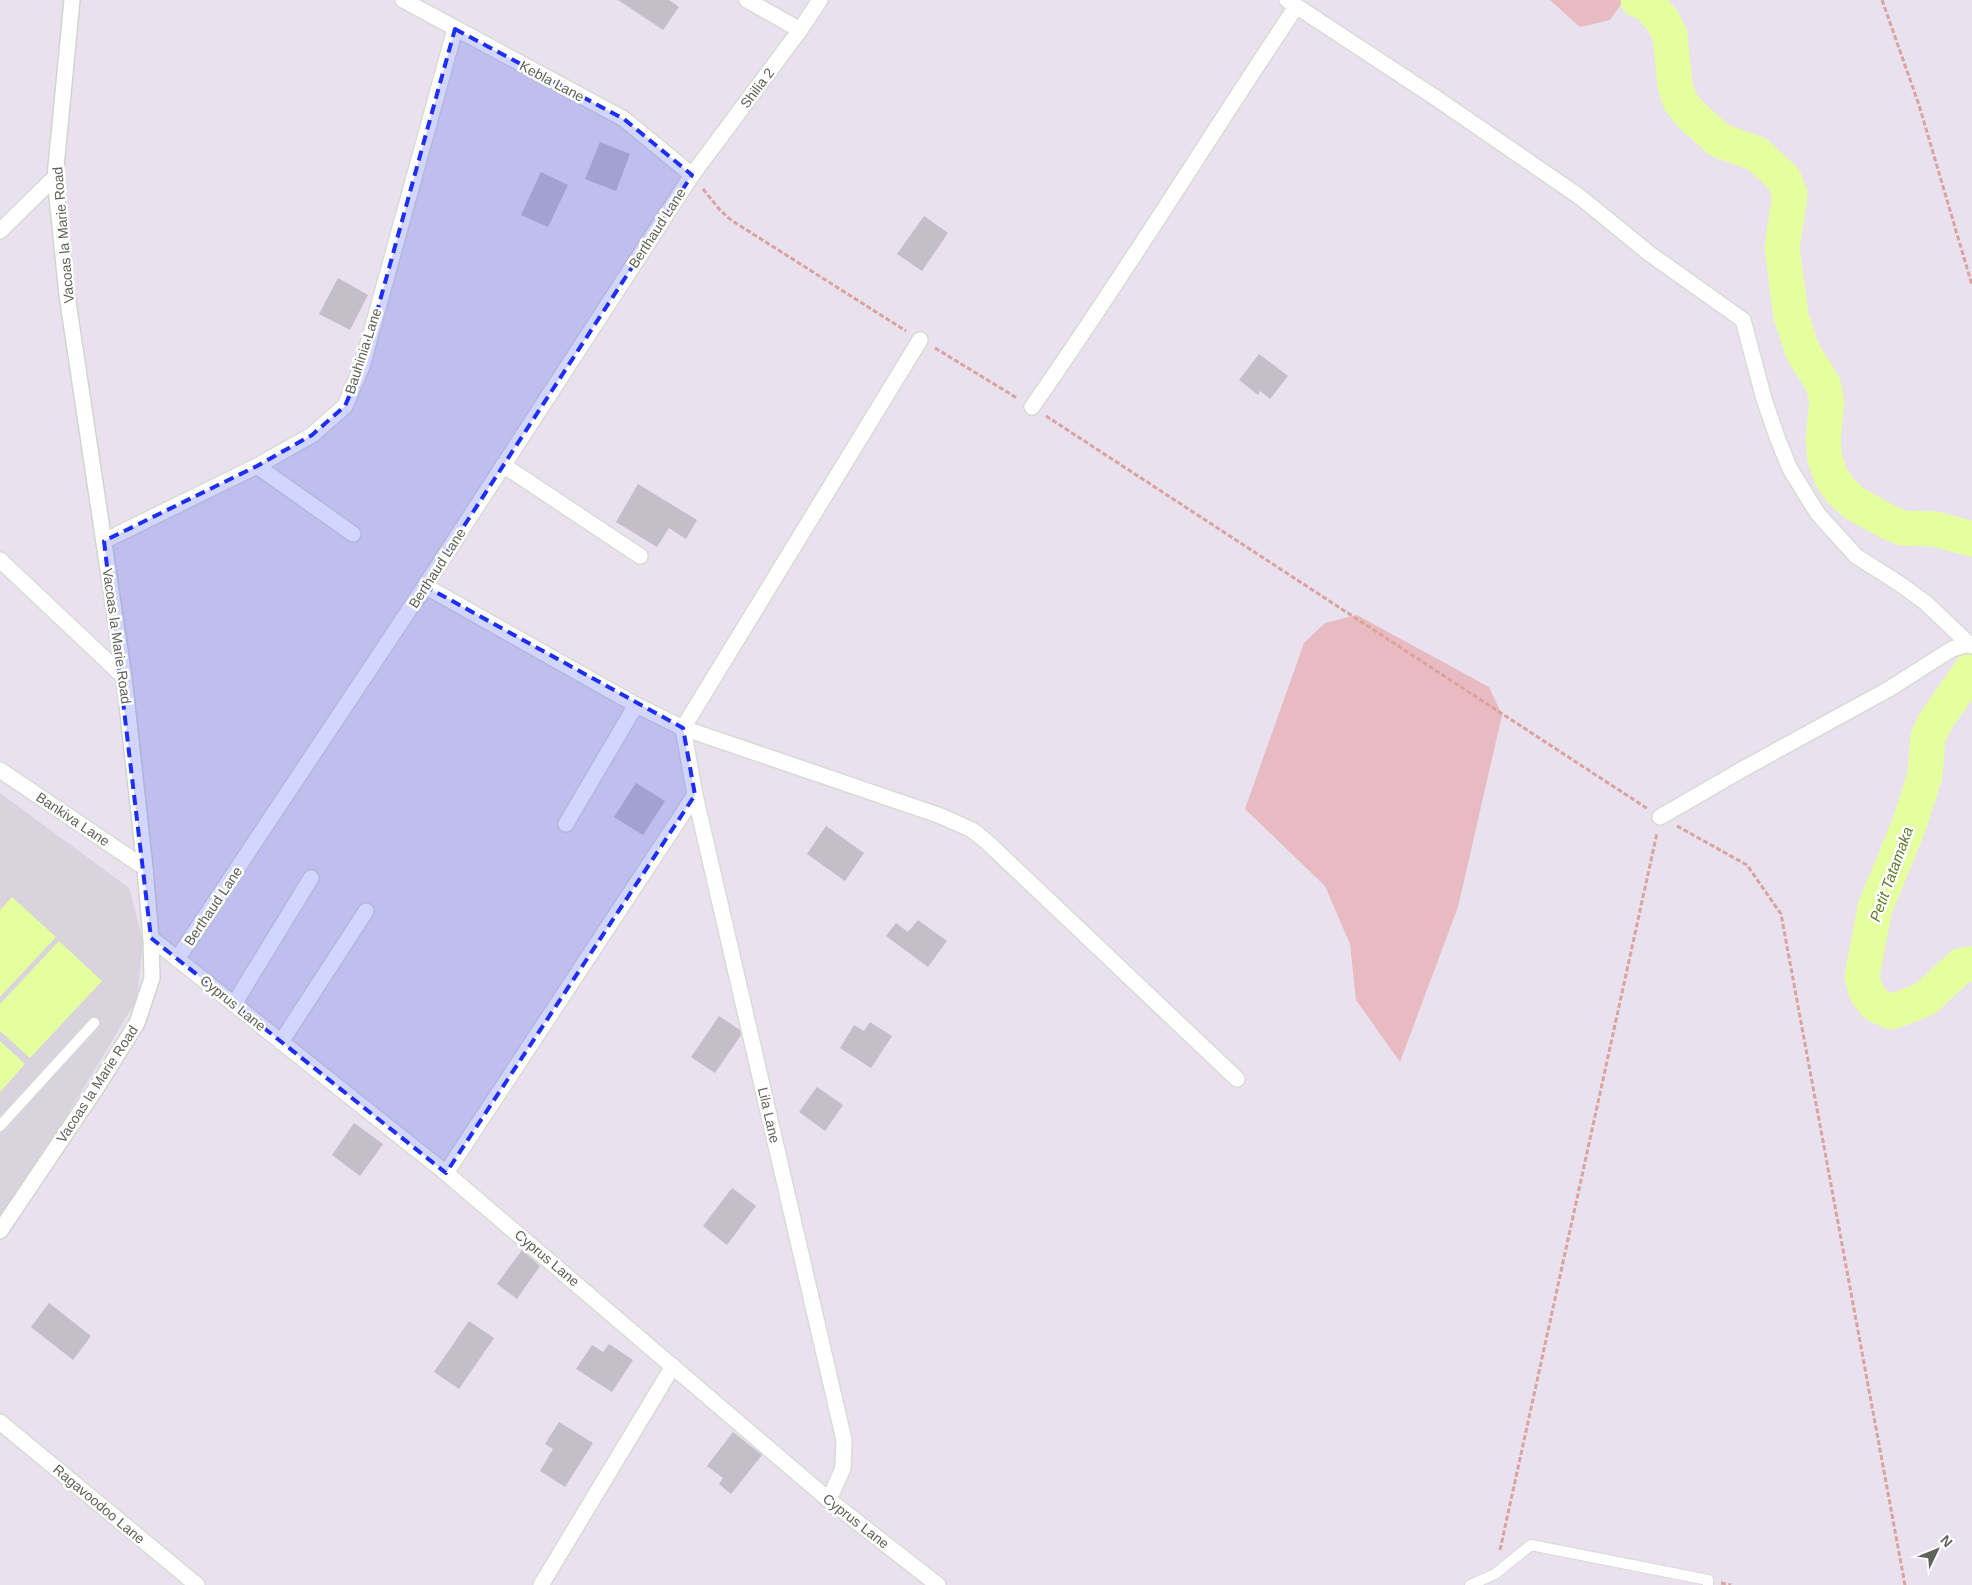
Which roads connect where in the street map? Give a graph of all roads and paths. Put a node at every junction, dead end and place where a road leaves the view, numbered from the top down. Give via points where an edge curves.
1 (72, 0) edge
2 (403, 0) edge
3 (747, 0) edge
4 (820, 0) edge
5 (1882, 0) edge
6 (1292, 4) edge
7 (455, 29) junction
8 (800, 30) junction
9 (692, 175) junction
10 (55, 176) junction
11 (0, 231) edge
12 (1972, 285) edge
13 (920, 340) junction
14 (1032, 407) junction
15 (257, 466) junction
16 (503, 466) junction
17 (354, 534) dead end
18 (104, 541) junction
19 (640, 556) dead end
20 (0, 560) edge
21 (425, 586) junction
22 (1970, 645) edge
23 (124, 677) junction
24 (636, 705) junction
25 (683, 728) junction
26 (0, 770) edge
27 (696, 795) junction
28 (1660, 817) junction
29 (566, 824) dead end
30 (145, 868) junction
31 (311, 878) dead end
32 (366, 911) dead end
33 (151, 938) junction
34 (177, 959) junction
35 (234, 1004) junction
36 (94, 1023) dead end
37 (281, 1042) junction
38 (1238, 1079) dead end
39 (0, 1126) edge
40 (446, 1173) junction
41 (0, 1231) edge
42 (673, 1366) junction
43 (0, 1422) edge
44 (829, 1500) junction
45 (1495, 1574) junction
46 (197, 1585) edge
47 (541, 1585) edge
48 (938, 1585) edge
49 (1470, 1585) edge
50 (1708, 1585) edge
51 (1905, 1585) edge

1 - 10 street, Vacoas la Marie Road
2 - 7 street, Kebla Lane
3 - 8 street
4 - 8 street, Shilia 2
5 - 12 path via 1919,104
6 - 14 street via 1080,339
6 - 22 street via 1580,197 1650,254 1743,320 1777,437 1790,468 1818,514 1856,556 1926,603
7 - 9 street, Kebla Lane via 624,119
7 - 15 street, Bauhinia Lane via 362,366 345,406 312,435
8 - 9 street, Shilia 2
9 - 13 path via 731,220
9 - 16 street, Berthaud Lane
10 - 11 street
10 - 18 street, Vacoas la Marie Road via 67,296
13 - 14 path
13 - 25 street
14 - 28 path
15 - 17 street
15 - 18 street, Bauhinia Lane
16 - 19 street
16 - 21 street, Berthaud Lane
18 - 23 street, Vacoas la Marie Road
20 - 23 street
21 - 24 street
21 - 34 street, Berthaud Lane
22 - 28 street via 1952,650
23 - 30 street, Vacoas la Marie Road
24 - 25 street
24 - 29 street
25 - 27 street, Lila Lane
25 - 38 street via 941,816 972,830
26 - 30 street, Bankiva Lane
27 - 40 street
27 - 44 street, Lila Lane via 844,1440 843,1468
28 - 45 path
28 - 51 path via 1747,865 1781,914
30 - 33 street, Vacoas la Marie Road
31 - 35 street
32 - 37 street
33 - 34 street, Cyprus Lane
33 - 41 street, Vacoas la Marie Road via 152,978 137,1023
34 - 35 street, Cyprus Lane
35 - 37 street, Cyprus Lane
36 - 39 lane
37 - 40 street, Cyprus Lane
40 - 42 street, Cyprus Lane
42 - 44 street, Cyprus Lane
42 - 47 street
43 - 46 street, Ragavoodoo Lane
44 - 48 street, Cyprus Lane
45 - 49 lane
45 - 50 lane via 1531,1545 1708,1580

